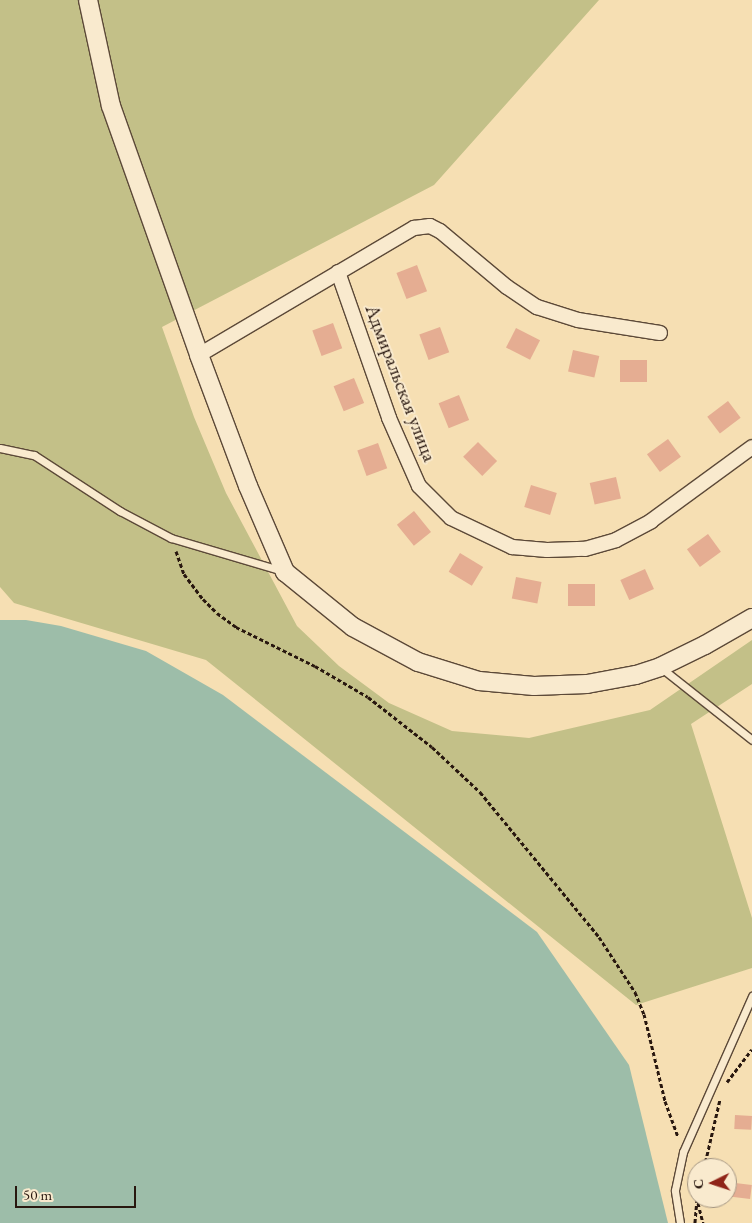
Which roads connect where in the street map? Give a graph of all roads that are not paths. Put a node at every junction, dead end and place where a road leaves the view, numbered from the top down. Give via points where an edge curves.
1 (88, 0) edge
2 (338, 272) junction
3 (660, 332) dead end
4 (199, 355) junction
5 (752, 447) edge
6 (0, 448) edge
7 (285, 572) junction
8 (752, 618) edge
9 (660, 667) junction
10 (752, 740) edge
11 (752, 996) edge
12 (680, 1223) edge

1 - 4 street via 111,106
2 - 3 street via 414,228 430,226 537,307 578,320
2 - 4 street
2 - 5 street, Адмиральская улица via 389,418 419,486 451,518 512,547 585,549 616,540 651,521
4 - 7 street via 248,486
6 - 7 lane via 34,455 120,511 172,538
7 - 9 street via 352,627 418,662 479,681 534,686 587,684
8 - 9 street
9 - 10 lane
11 - 12 lane via 683,1152 674,1190

